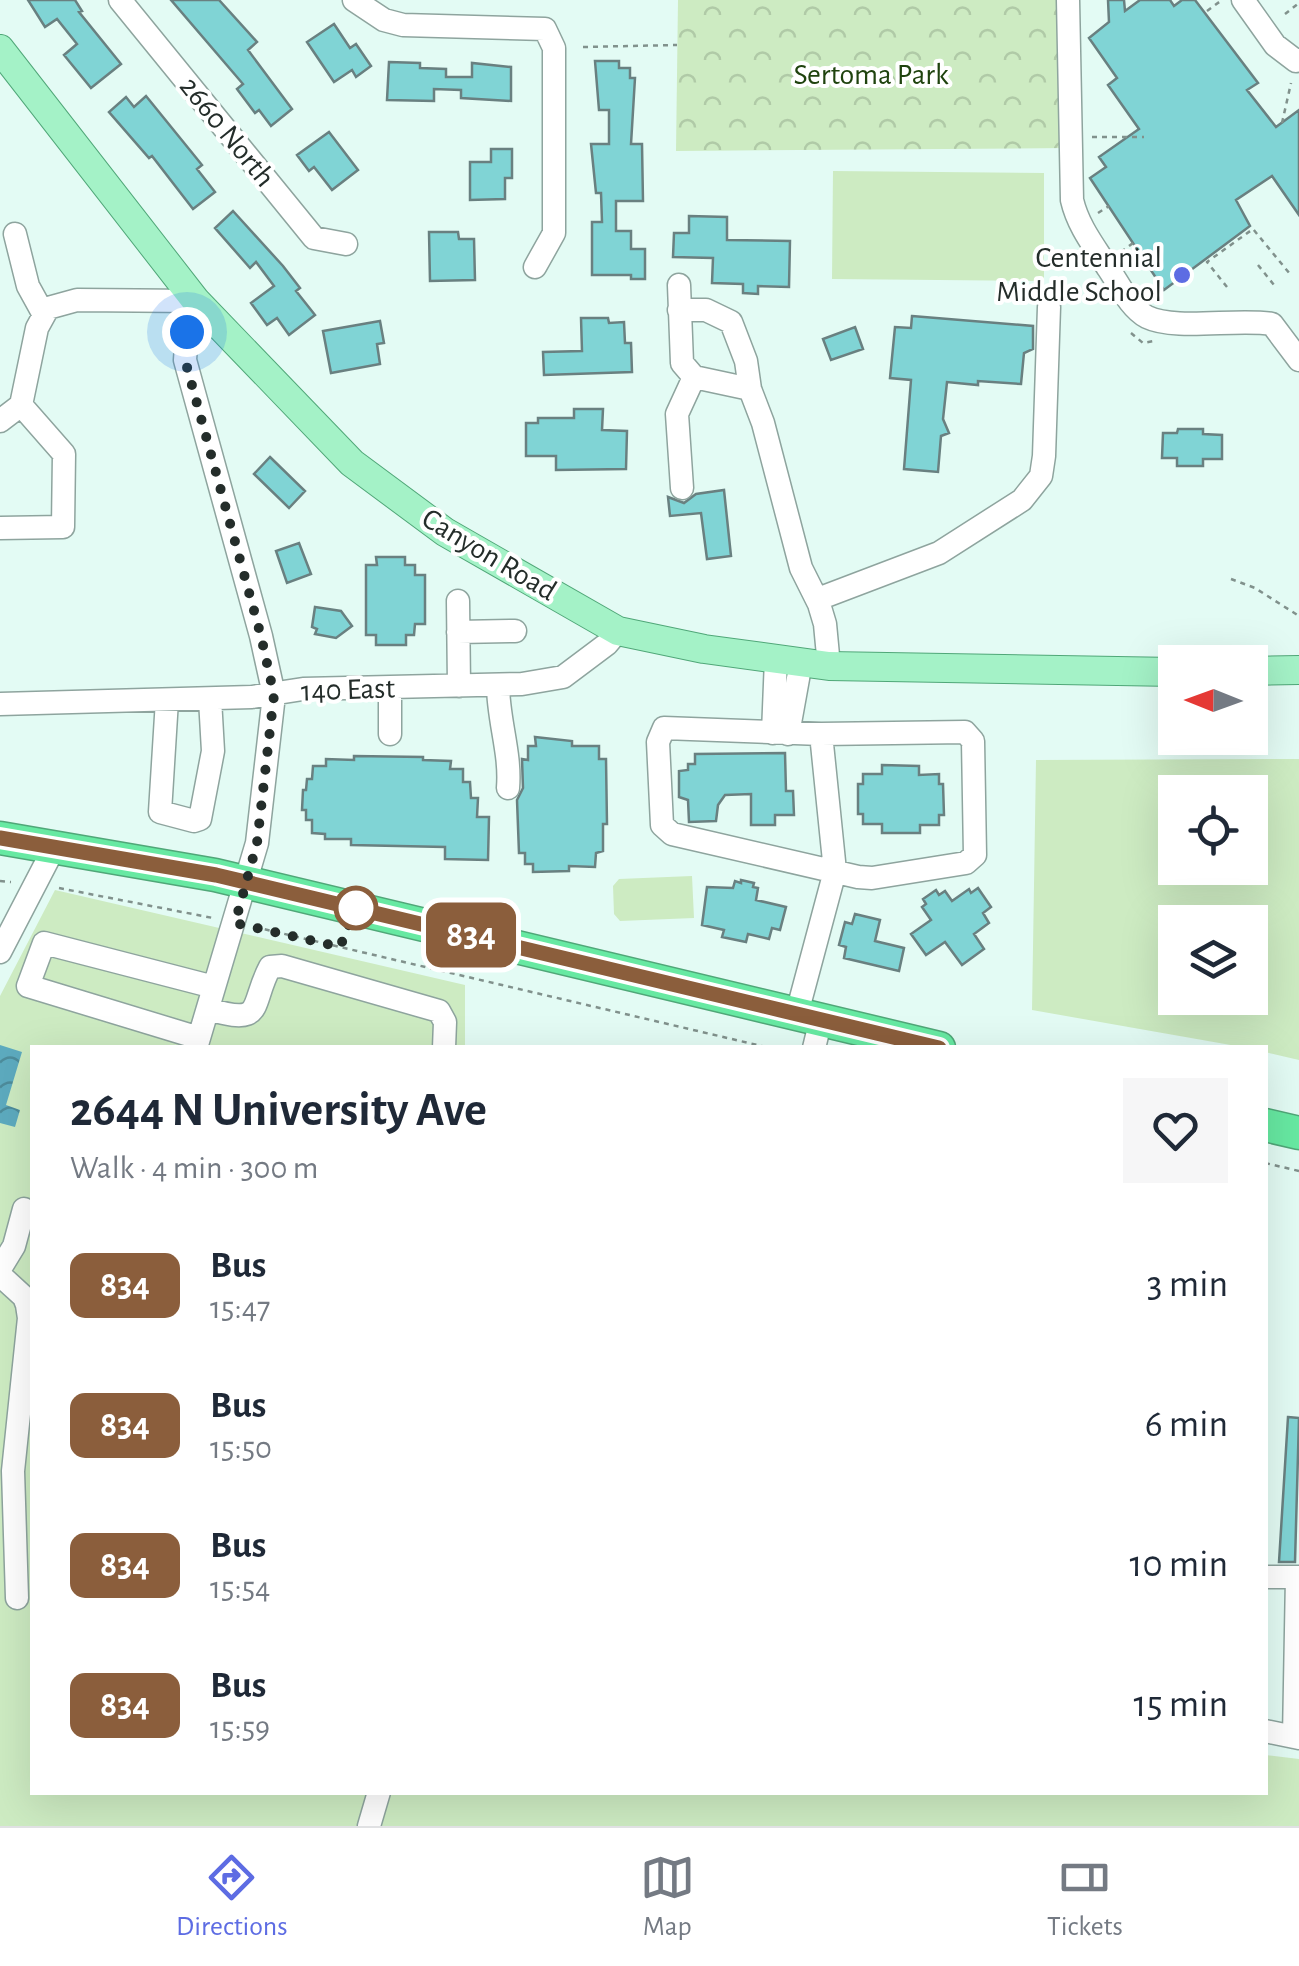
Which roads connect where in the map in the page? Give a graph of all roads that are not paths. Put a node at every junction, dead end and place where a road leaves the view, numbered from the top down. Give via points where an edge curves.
1 (120, 0) edge
2 (354, 0) edge
3 (1068, 0) edge
4 (1243, 0) edge
5 (0, 49) edge
6 (1296, 66) edge
7 (15, 234) dead end
8 (346, 244) dead end
9 (534, 267) dead end
10 (679, 285) dead end
11 (196, 302) junction
12 (1048, 308) dead end
13 (679, 310) junction
14 (44, 315) junction
15 (1299, 360) edge
16 (694, 377) junction
17 (750, 389) junction
18 (21, 405) junction
19 (0, 421) edge
20 (682, 488) dead end
21 (0, 528) edge
22 (818, 599) junction
23 (458, 601) dead end
24 (515, 631) dead end
25 (618, 631) junction
26 (458, 632) junction
27 (802, 662) junction
28 (1299, 670) edge
29 (1268, 671) edge
30 (1158, 672) edge
31 (498, 685) junction
32 (459, 686) junction
33 (390, 688) junction
34 (274, 695) junction
35 (210, 699) junction
36 (167, 700) junction
37 (0, 704) edge
38 (780, 733) junction
39 (390, 734) dead end
40 (822, 734) junction
41 (508, 788) dead end
42 (0, 838) edge
43 (54, 846) junction
44 (835, 871) junction
45 (244, 881) junction
46 (10, 909) edge
47 (0, 952) edge
48 (211, 998) junction
49 (811, 1027) edge
50 (198, 1042) edge
51 (444, 1045) edge
52 (922, 1045) edge
53 (1268, 1126) edge
54 (1299, 1133) edge
55 (24, 1209) dead end
56 (0, 1272) edge
57 (30, 1304) edge
58 (1268, 1577) edge
59 (1298, 1577) edge
60 (17, 1598) dead end
61 (1268, 1732) edge
62 (1296, 1737) edge
63 (378, 1795) edge
64 (369, 1826) edge

1 - 8 street, 2660 North via 314,238
2 - 9 street via 402,26 545,29 554,48 554,233
3 - 15 street via 1076,218 1145,316 1272,324
4 - 6 street
5 - 11 main road, Canyon Road
7 - 14 street via 28,286
10 - 13 street
11 - 14 street via 76,300
11 - 25 main road, Canyon Road via 352,463 445,532
11 - 34 street via 185,360
12 - 22 street via 1041,476 1022,500 939,553
13 - 16 street via 682,364
13 - 17 street via 706,310 731,322
14 - 18 street
16 - 17 street
16 - 20 street via 677,414
17 - 22 street via 801,568
18 - 19 street
18 - 21 street via 64,454 64,527
22 - 27 street via 825,624
23 - 26 street
24 - 26 street
25 - 27 main road, Canyon Road
25 - 31 street, 140 East via 563,677
26 - 32 street
27 - 30 main road, Canyon Road
27 - 38 street
28 - 29 main road
31 - 32 street, 140 East
31 - 41 street
32 - 33 street, 140 East
33 - 34 street, 140 East
33 - 39 street
34 - 35 street, 140 East
34 - 45 street via 257,843
35 - 36 street, 140 East
35 - 36 street via 213,751 200,819 194,820 160,812
36 - 37 street, 140 East
38 - 40 street
38 - 44 street via 664,728 658,742 662,824 672,834
40 - 44 street
40 - 44 street via 965,732 974,741 974,855 966,864 872,878
42 - 43 highway
43 - 45 highway
43 - 46 street via 34,885
44 - 49 street
45 - 48 street
45 - 49 highway
46 - 47 street
48 - 50 street
48 - 50 street via 44,943 28,986
48 - 51 street via 236,1017 250,1014 270,967 282,966 438,1011 446,1022
49 - 52 highway
53 - 54 highway
55 - 56 street
56 - 57 street
57 - 60 street via 12,1487
58 - 59 street
59 - 62 street
61 - 62 street
63 - 64 street

